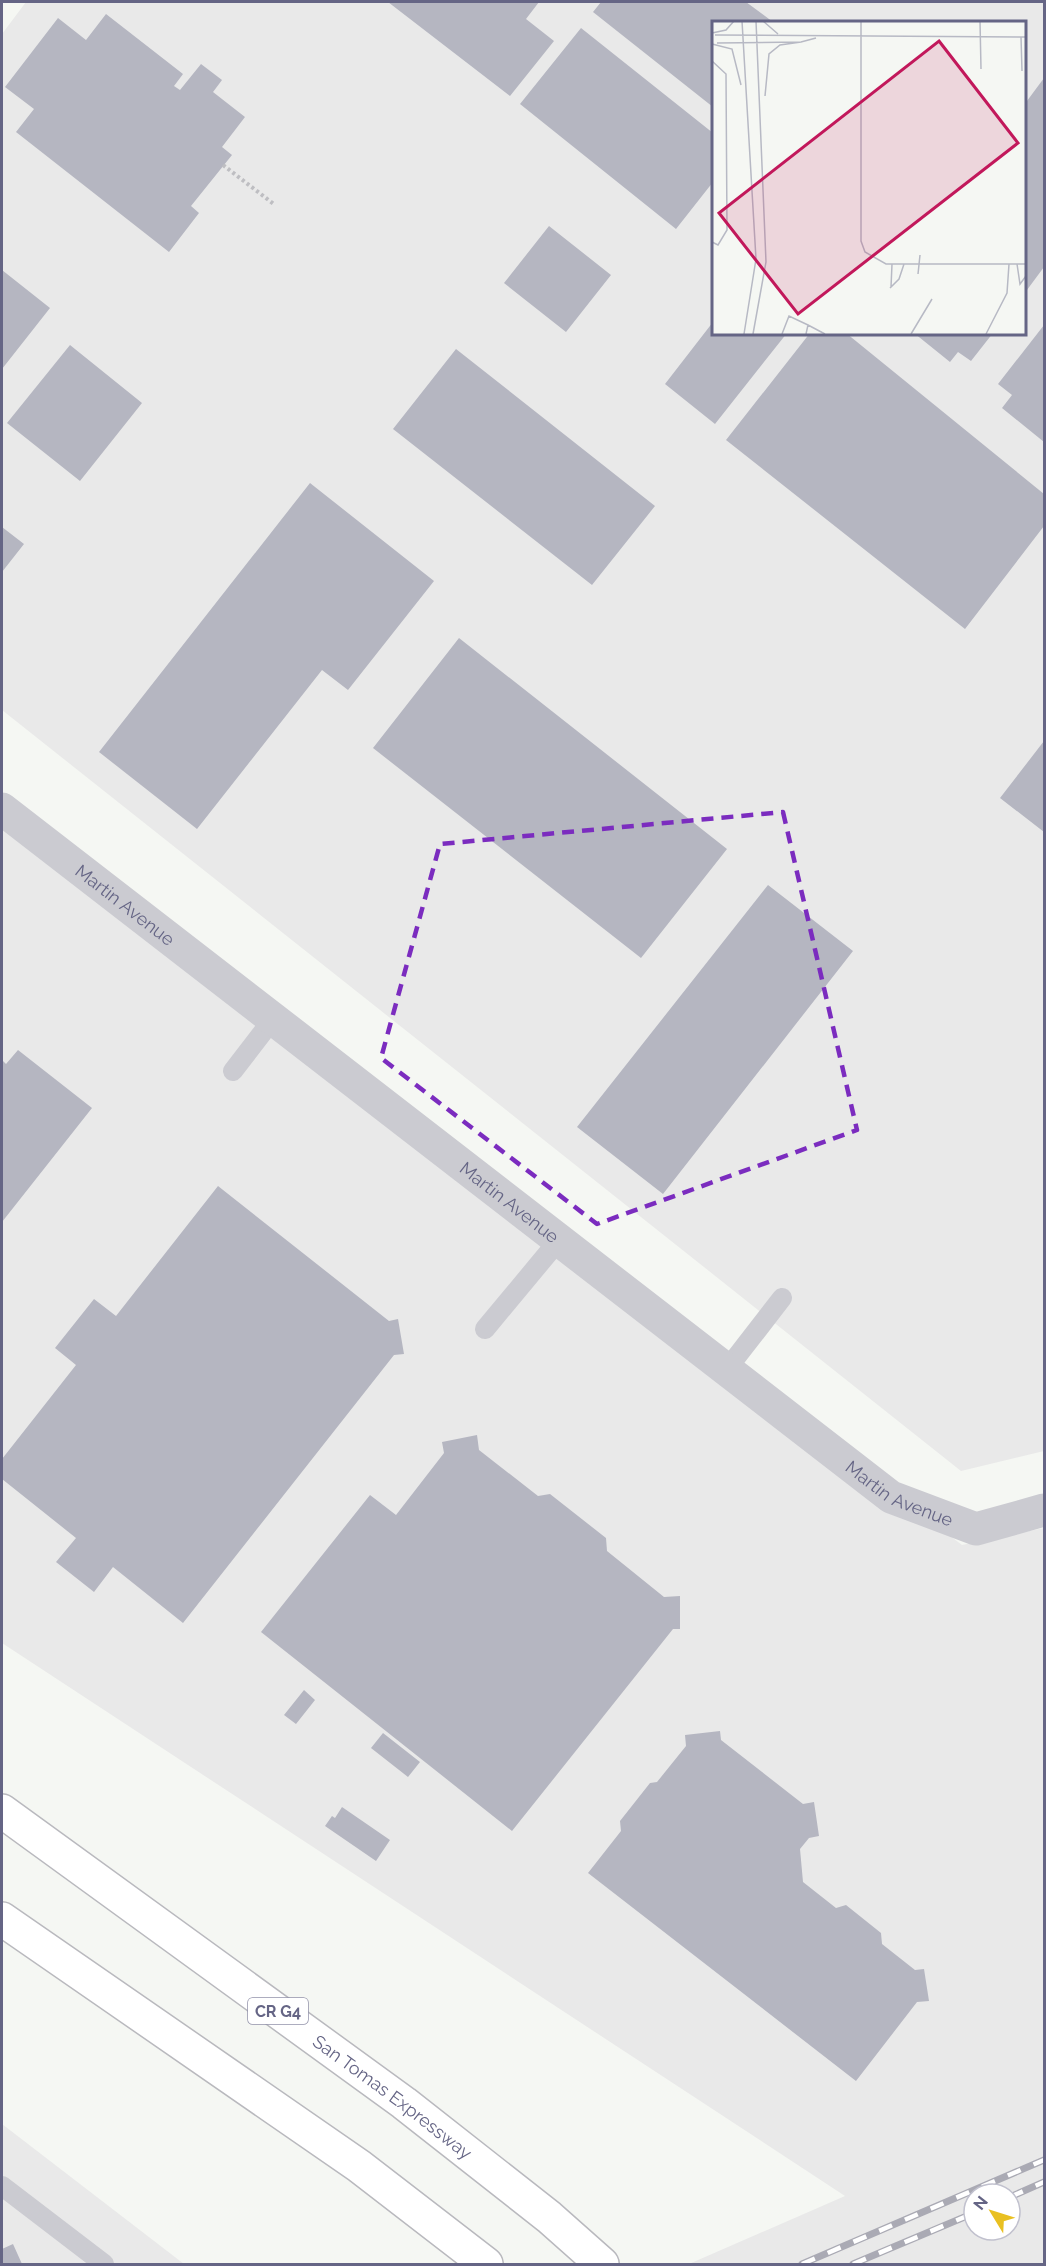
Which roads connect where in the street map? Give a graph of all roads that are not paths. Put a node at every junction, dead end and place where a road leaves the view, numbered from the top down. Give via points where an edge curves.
1 (2, 809) edge
2 (273, 1019) junction
3 (233, 1071) dead end
4 (559, 1240) junction
5 (782, 1298) dead end
6 (485, 1329) dead end
7 (727, 1369) junction
8 (1044, 1510) edge
9 (2, 1810) edge
10 (2, 1919) edge
11 (2, 2186) edge
12 (483, 2261) edge
13 (104, 2265) edge
14 (602, 2265) edge

1 - 2 street, Martin Avenue
2 - 3 lane
2 - 4 street, Martin Avenue
4 - 6 lane
4 - 7 street, Martin Avenue
5 - 7 lane
7 - 8 street, Martin Avenue via 891,1497 976,1529
9 - 14 highway, San Tomas Expressway / CR G4 via 404,2103 549,2217
10 - 12 highway via 359,2166
11 - 13 lane

